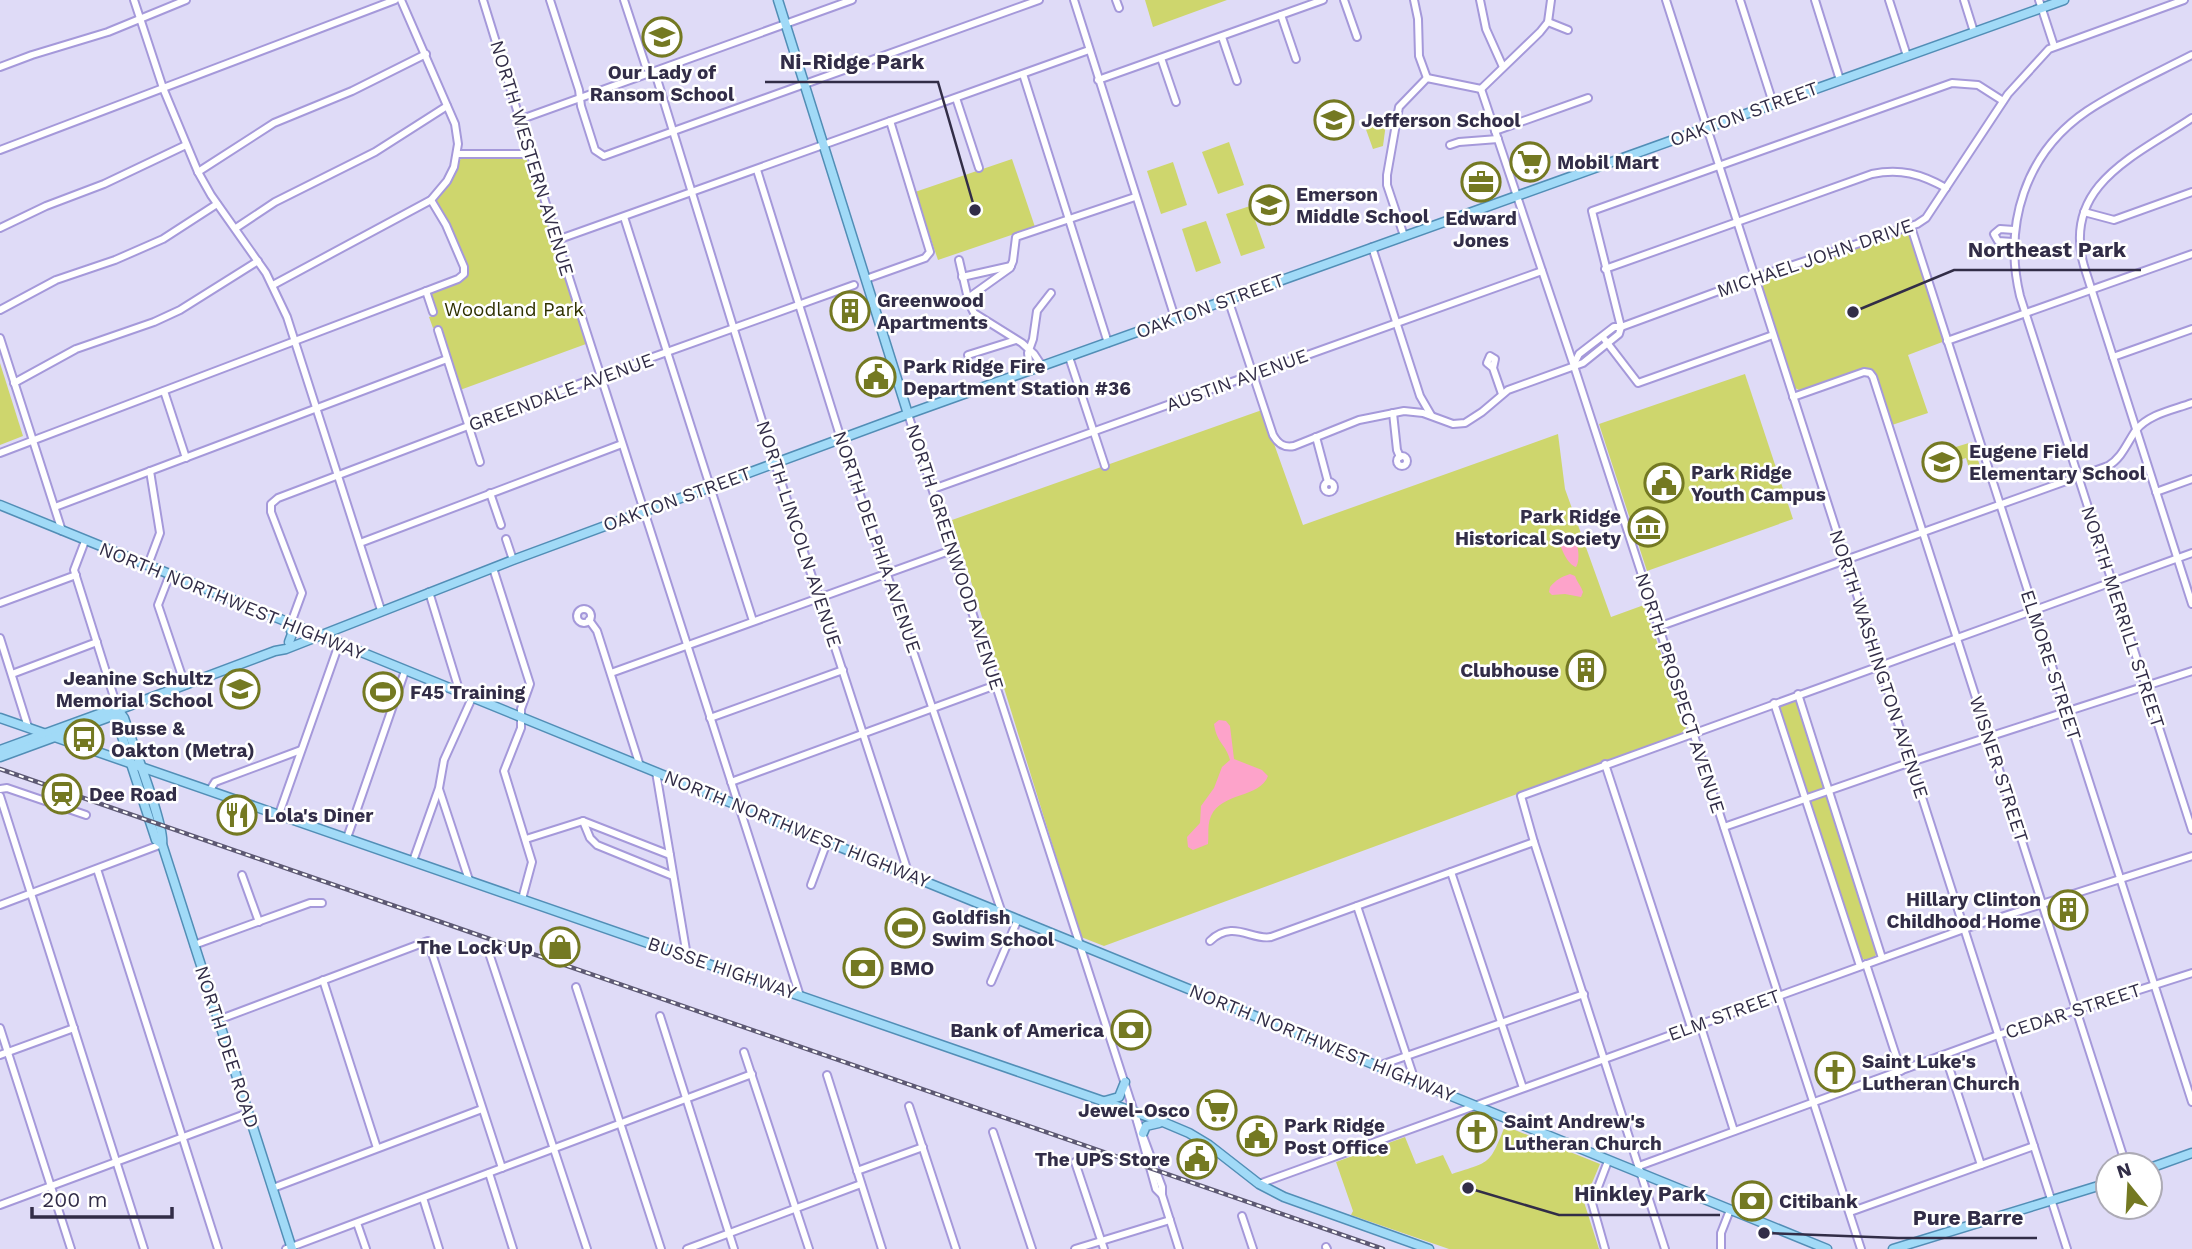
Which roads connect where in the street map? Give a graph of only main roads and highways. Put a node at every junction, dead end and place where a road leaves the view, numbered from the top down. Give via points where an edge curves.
1 (778, 0) edge
2 (2064, 0) edge
3 (2040, 4) edge
4 (908, 414) junction
5 (0, 505) edge
6 (359, 619) junction
7 (289, 622) junction
8 (344, 627) junction
9 (317, 634) junction
10 (289, 642) junction
11 (342, 645) junction
12 (275, 651) junction
13 (118, 710) junction
14 (0, 718) edge
15 (46, 733) junction
16 (55, 737) junction
17 (0, 750) edge
18 (0, 757) edge
19 (136, 765) junction
20 (158, 773) junction
21 (148, 790) junction
22 (162, 844) junction
23 (1125, 1082) road end
24 (1102, 1101) junction
25 (1163, 1122) junction
26 (1143, 1133) road end
27 (2192, 1153) edge
28 (2164, 1163) edge
29 (2094, 1188) edge
30 (290, 1248) edge
31 (1429, 1249) edge
32 (1827, 1249) edge
33 (1894, 1249) edge

1 - 4 main road, NORTH GREENWOOD AVENUE
2 - 3 main road, OAKTON STREET
3 - 4 main road, OAKTON STREET via 1974,32
4 - 6 main road, OAKTON STREET
5 - 7 main road, NORTH NORTHWEST HIGHWAY
6 - 8 main road, OAKTON STREET
6 - 9 main road, OAKTON STREET
7 - 9 main road, NORTH NORTHWEST HIGHWAY
7 - 10 main road
8 - 9 main road, OAKTON STREET
8 - 11 main road
9 - 10 main road, OAKTON STREET
9 - 11 main road, NORTH NORTHWEST HIGHWAY
9 - 12 main road, OAKTON STREET
10 - 12 main road, OAKTON STREET
11 - 32 main road, NORTH NORTHWEST HIGHWAY
12 - 13 main road, OAKTON STREET
13 - 15 main road, OAKTON STREET
13 - 16 main road, OAKTON STREET
13 - 19 main road, NORTH DEE ROAD
14 - 15 main road, BUSSE HIGHWAY
15 - 16 main road, BUSSE HIGHWAY
15 - 17 main road, OAKTON STREET
16 - 18 main road, OAKTON STREET
16 - 19 main road, BUSSE HIGHWAY
19 - 20 main road, BUSSE HIGHWAY
19 - 21 main road, NORTH DEE ROAD
19 - 22 main road, NORTH DEE ROAD via 156,840
20 - 21 main road
20 - 24 main road, BUSSE HIGHWAY
21 - 22 main road, NORTH DEE ROAD
22 - 30 main road, NORTH DEE ROAD
23 - 24 main road via 1119,1097
24 - 25 main road, BUSSE HIGHWAY
25 - 26 main road via 1146,1126
25 - 31 main road, BUSSE HIGHWAY via 1209,1145 1259,1184 1284,1197
27 - 28 main road
29 - 33 main road

